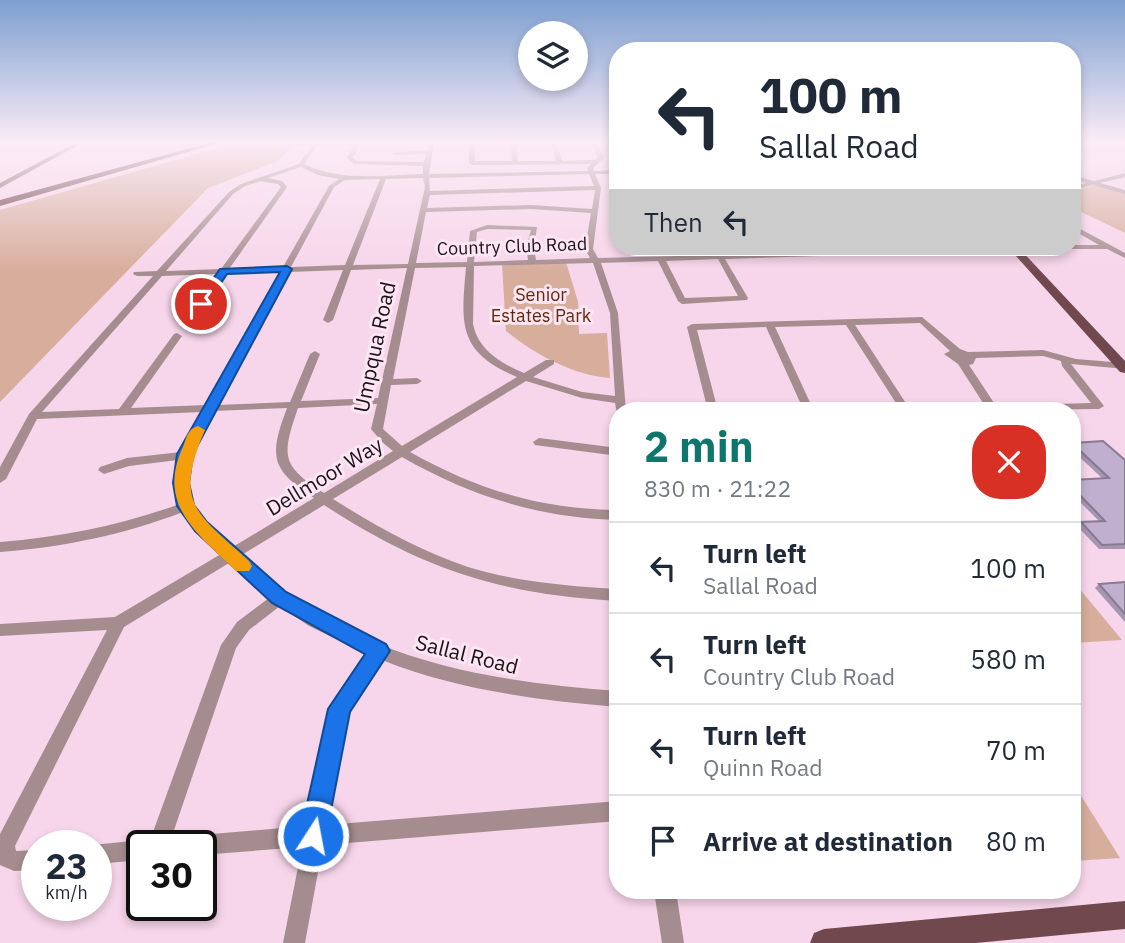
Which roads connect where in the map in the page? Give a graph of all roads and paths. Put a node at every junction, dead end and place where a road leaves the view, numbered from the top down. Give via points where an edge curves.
1 (40, 185) edge
2 (67, 185) edge
3 (246, 185) edge
4 (282, 185) edge
5 (333, 185) edge
6 (381, 185) edge
7 (426, 185) edge
8 (597, 185) edge
9 (1099, 185) edge
10 (598, 188) junction
11 (1125, 192) edge
12 (426, 193) junction
13 (0, 196) edge
14 (0, 204) edge
15 (423, 210) junction
16 (594, 211) junction
17 (1081, 232) edge
18 (1081, 247) edge
19 (1108, 247) junction
20 (690, 256) edge
21 (720, 256) edge
22 (1021, 256) edge
23 (1125, 256) edge
24 (660, 257) junction
25 (594, 259) junction
26 (532, 261) junction
27 (471, 263) junction
28 (411, 265) junction
29 (349, 267) junction
30 (287, 269) junction
31 (224, 271) junction
32 (160, 273) junction
33 (137, 274) dead end
34 (201, 304) dead end
35 (328, 320) dead end
36 (849, 322) junction
37 (769, 325) junction
38 (177, 336) dead end
39 (315, 354) dead end
40 (965, 357) junction
41 (1061, 358) junction
42 (550, 362) dead end
43 (1124, 367) edge
44 (526, 376) junction
45 (417, 381) dead end
46 (385, 382) junction
47 (381, 401) junction
48 (621, 402) edge
49 (711, 402) edge
50 (805, 402) edge
51 (900, 402) edge
52 (988, 402) edge
53 (609, 403) edge
54 (296, 405) junction
55 (210, 408) junction
56 (1081, 408) edge
57 (122, 412) junction
58 (33, 416) junction
59 (539, 442) dead end
60 (609, 451) edge
61 (402, 452) junction
62 (185, 454) junction
63 (104, 470) dead end
64 (0, 479) edge
65 (323, 498) junction
66 (186, 506) junction
67 (609, 515) edge
68 (0, 547) edge
69 (230, 555) junction
70 (609, 594) edge
71 (279, 598) junction
72 (118, 623) junction
73 (0, 630) edge
74 (379, 651) junction
75 (609, 698) edge
76 (609, 812) edge
77 (164, 830) edge
78 (313, 836) junction
79 (217, 844) edge
80 (21, 861) edge
81 (666, 899) edge
82 (1125, 915) edge
83 (294, 943) edge
84 (673, 943) edge
85 (824, 943) edge

1 - 13 highway
2 - 14 highway
3 - 32 street via 233,191
4 - 31 street
5 - 30 street
6 - 29 street
7 - 12 street, Umpqua Road
8 - 10 street
9 - 11 street
10 - 12 street
10 - 16 street
12 - 15 street, Umpqua Road
15 - 16 street via 531,207
15 - 28 street, Umpqua Road
16 - 25 street via 589,246
17 - 19 street
18 - 19 street
19 - 23 street
20 - 24 street, Country Club Road
21 - 24 street via 744,298 682,301
22 - 43 main road
24 - 25 street, Country Club Road
25 - 26 street, Country Club Road
25 - 48 street via 614,313
26 - 27 street, Country Club Road
26 - 27 street via 535,228 487,227 474,231
27 - 28 street, Country Club Road
27 - 44 street via 472,338 487,355
28 - 29 street, Country Club Road
28 - 46 street, Umpqua Road
29 - 30 street, Country Club Road
29 - 35 street
30 - 31 street, Country Club Road
30 - 55 street
31 - 32 street, Country Club Road
31 - 34 street
32 - 33 street, Country Club Road
32 - 58 street
36 - 37 street
36 - 40 street via 925,320
36 - 51 street
37 - 49 street via 692,327
37 - 50 street
38 - 57 street
39 - 54 street
40 - 41 street
40 - 52 street
41 - 43 street
41 - 56 street via 1099,407
42 - 44 street, Dellmoor Way
44 - 53 street
44 - 61 street, Dellmoor Way
45 - 46 street
46 - 47 street, Umpqua Road
47 - 54 street
47 - 61 street, Umpqua Road via 377,429
54 - 55 street
54 - 65 street via 281,457 292,474
55 - 57 street
55 - 62 street
57 - 58 street
58 - 64 street
59 - 60 street
61 - 65 street, Dellmoor Way
61 - 67 street, Umpqua Road via 449,479 500,499
62 - 63 street
62 - 66 street via 181,483
65 - 69 street, Dellmoor Way
65 - 70 street via 386,540 452,568 535,587
66 - 68 street via 84,540
66 - 69 street, Sallal Road
69 - 71 street, Sallal Road
69 - 72 street, Dellmoor Way
71 - 74 street, Sallal Road
71 - 77 street via 243,626 229,645
72 - 73 street
72 - 80 street via 5,845 5,856
74 - 75 street, Sallal Road via 482,682
74 - 78 street via 339,709
76 - 78 street
78 - 79 street
78 - 83 street
81 - 84 street
82 - 85 main road

